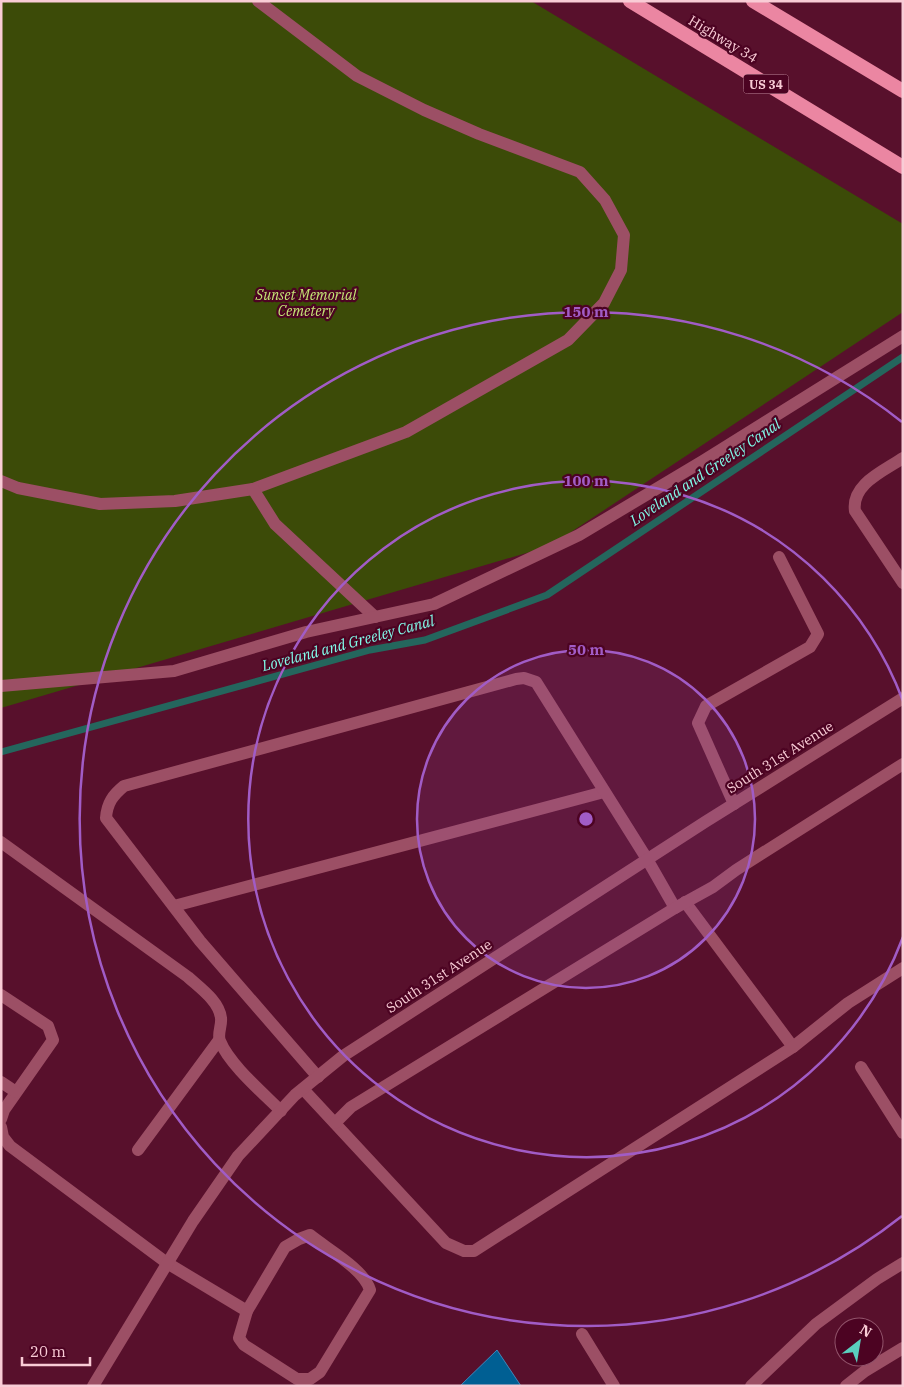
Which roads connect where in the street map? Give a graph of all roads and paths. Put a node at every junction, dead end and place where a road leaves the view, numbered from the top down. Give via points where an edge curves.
1 (258, 1) edge
2 (630, 1) edge
3 (753, 1) edge
4 (903, 92) edge
5 (903, 167) edge
6 (903, 336) edge
7 (903, 458) edge
8 (1, 480) edge
9 (253, 489) junction
10 (779, 557) dead end
11 (903, 583) edge
12 (375, 617) junction
13 (1, 686) edge
14 (903, 698) edge
15 (903, 764) edge
16 (604, 792) junction
17 (734, 804) junction
18 (1, 842) edge
19 (647, 859) junction
20 (680, 905) junction
21 (174, 906) junction
22 (903, 968) edge
23 (1, 995) edge
24 (219, 1040) junction
25 (793, 1047) junction
26 (861, 1067) dead end
27 (318, 1077) junction
28 (1, 1082) edge
29 (303, 1089) junction
30 (16, 1092) junction
31 (281, 1111) junction
32 (1, 1119) edge
33 (335, 1123) junction
34 (1, 1127) edge
35 (903, 1133) edge
36 (138, 1150) dead end
37 (167, 1263) junction
38 (903, 1263) edge
39 (247, 1311) junction
40 (582, 1334) dead end
41 (903, 1348) edge
42 (93, 1386) edge
43 (614, 1386) edge
44 (751, 1386) edge
45 (846, 1386) edge

1 - 9 street via 357,76 479,134 580,172 605,200 624,235 621,270 604,303 568,340 406,432
2 - 5 highway, Highway 34 / US 34
3 - 4 highway
6 - 12 street via 579,535 434,604
7 - 11 street via 860,487 853,502 855,511
8 - 9 street via 18,488 100,504 175,501
9 - 12 street via 275,524
10 - 17 street via 818,634 810,647 706,706 698,723
12 - 13 street via 306,632 174,671
14 - 17 street, South 31st Avenue
15 - 20 street
16 - 19 street
16 - 21 street
16 - 21 street via 536,682 516,679 124,786 107,807 106,818
17 - 19 street, South 31st Avenue
18 - 24 street via 188,977 217,1006 221,1018
19 - 20 street
19 - 27 street, South 31st Avenue via 343,1056
20 - 25 street via 712,937
20 - 33 street via 351,1107
21 - 27 street via 200,941
22 - 25 street via 848,1004
23 - 30 street via 48,1026 53,1040
24 - 31 street via 230,1058
24 - 36 street
25 - 33 street via 474,1251 464,1251 446,1242
26 - 35 street
27 - 29 street, South 31st Avenue
28 - 30 street
29 - 31 street, South 31st Avenue
29 - 33 street
30 - 32 street
31 - 37 street, South 31st Avenue via 238,1156
34 - 37 street via 10,1146
37 - 39 street
37 - 42 street, South 31st Avenue
38 - 44 street via 816,1324
39 - 39 street via 239,1338 244,1345 296,1379 305,1380 320,1372 370,1290 367,1281 353,1268 310,1235 285,1248
40 - 43 street
41 - 45 street

